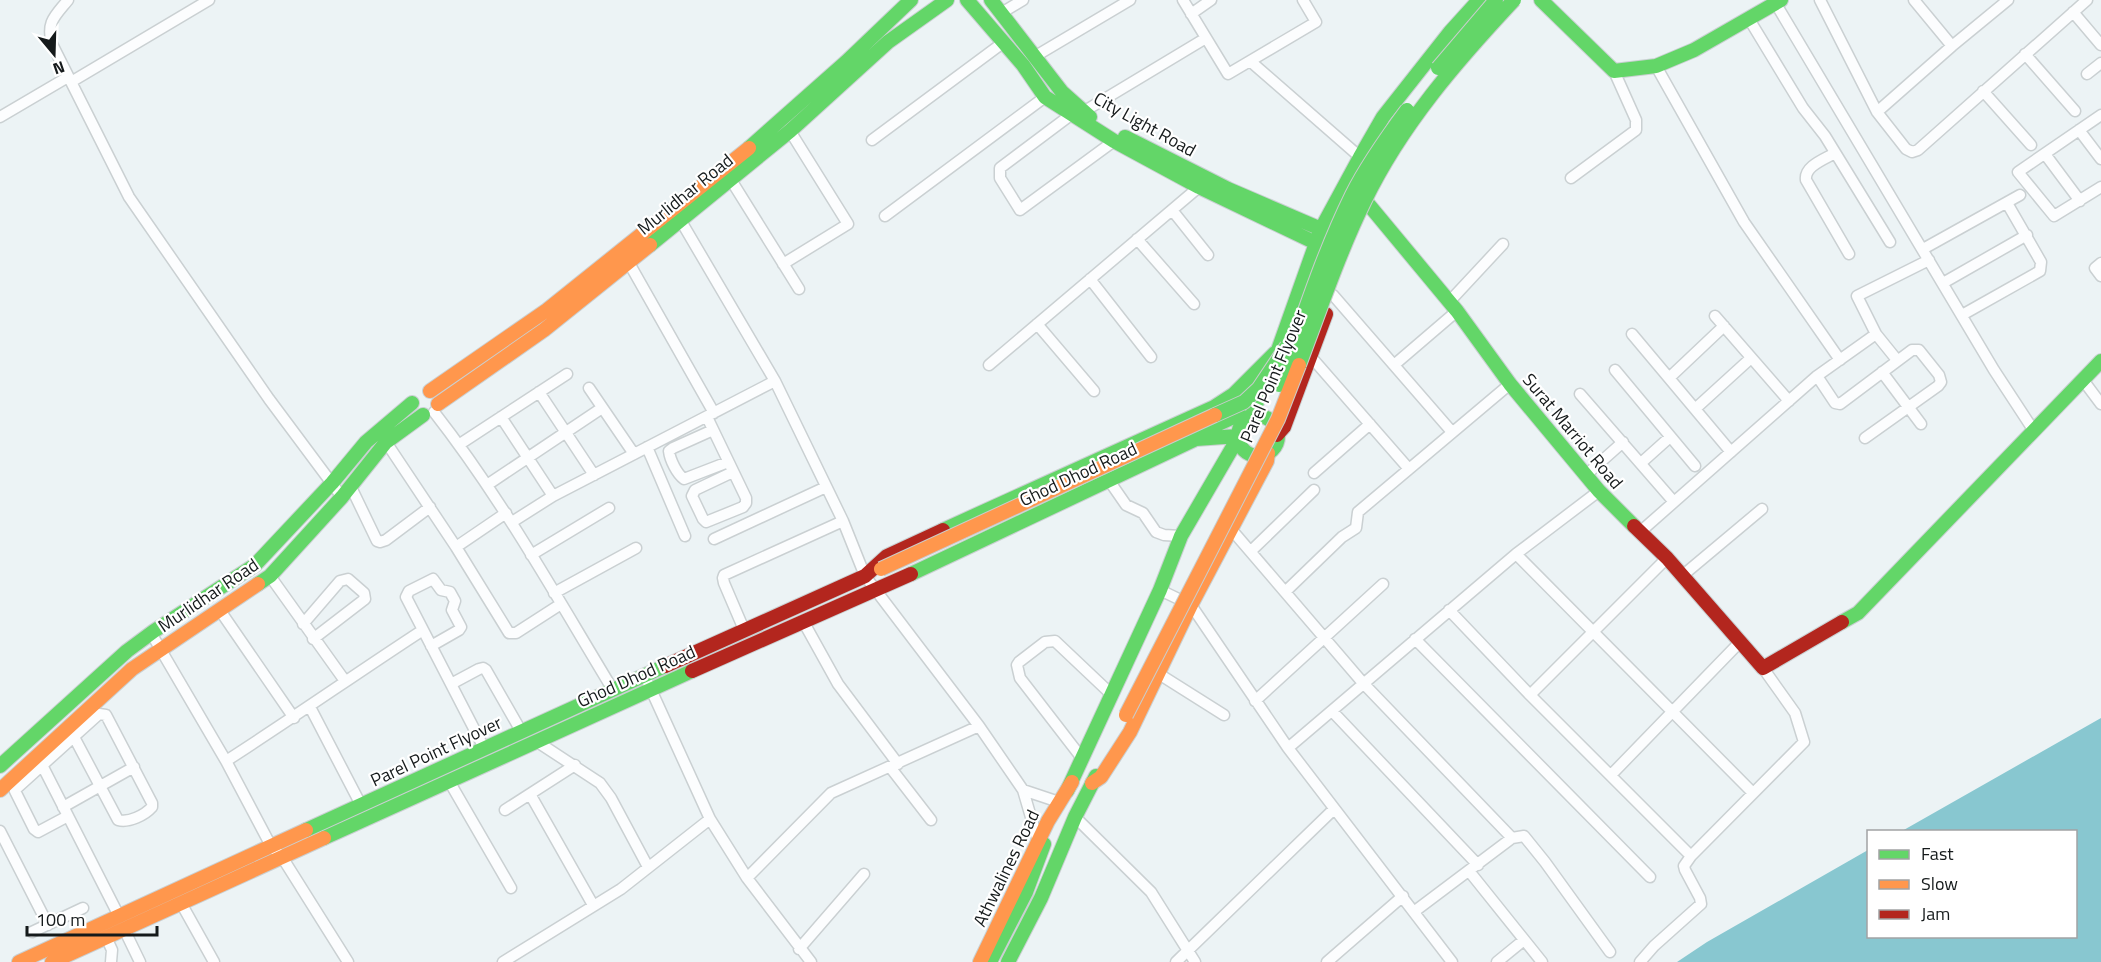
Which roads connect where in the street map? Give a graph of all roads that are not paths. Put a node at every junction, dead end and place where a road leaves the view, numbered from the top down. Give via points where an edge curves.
1 (68, 0) edge
2 (209, 0) edge
3 (911, 0) edge
4 (947, 0) edge
5 (967, 0) edge
6 (991, 0) edge
7 (1023, 0) edge
8 (1130, 0) edge
9 (1183, 0) edge
10 (1211, 0) edge
11 (1303, 0) edge
12 (1479, 0) edge
13 (1496, 0) edge
14 (1514, 0) edge
15 (1524, 0) edge
16 (1541, 0) edge
17 (1820, 0) edge
18 (1914, 0) edge
19 (2008, 0) edge
20 (2087, 0) edge
21 (1779, 2) edge
22 (1995, 4) edge
23 (1003, 12) junction
24 (2073, 12) junction
25 (1191, 14) junction
26 (1749, 20) junction
27 (1206, 38) junction
28 (1004, 42) junction
29 (2101, 45) edge
30 (1952, 46) junction
31 (2025, 54) junction
32 (1034, 57) junction
33 (1250, 61) junction
34 (2101, 63) edge
35 (1656, 66) junction
36 (1614, 71) junction
37 (2087, 74) dead end
38 (69, 80) junction
39 (1983, 91) junction
40 (1045, 97) junction
41 (2074, 111) dead end
42 (1078, 112) junction
43 (1877, 112) junction
44 (2101, 115) edge
45 (0, 117) edge
46 (2079, 130) junction
47 (790, 131) junction
48 (872, 140) dead end
49 (1114, 141) junction
50 (2031, 145) dead end
51 (1835, 153) junction
52 (2045, 154) junction
53 (1360, 157) junction
54 (2101, 159) edge
55 (1571, 178) dead end
56 (730, 180) junction
57 (1199, 187) junction
58 (2100, 190) edge
59 (2020, 195) dead end
60 (2080, 201) junction
61 (2007, 202) junction
62 (1369, 205) junction
63 (673, 208) junction
64 (1172, 210) junction
65 (885, 216) dead end
66 (681, 221) junction
67 (1321, 230) junction
68 (2027, 235) junction
69 (1137, 239) junction
70 (1890, 242) dead end
71 (1316, 243) junction
72 (1503, 244) dead end
73 (1923, 249) junction
74 (1351, 250) junction
75 (1849, 254) dead end
76 (1208, 255) dead end
77 (1929, 260) junction
78 (629, 263) junction
79 (783, 264) junction
80 (1090, 279) junction
81 (1943, 283) junction
82 (799, 289) dead end
83 (1333, 295) junction
84 (1194, 304) dead end
85 (1453, 306) junction
86 (1962, 315) junction
87 (1715, 316) dead end
88 (1302, 322) junction
89 (1038, 324) junction
90 (1724, 326) junction
91 (1632, 334) dead end
92 (1876, 334) junction
93 (1278, 350) junction
94 (1313, 352) junction
95 (1151, 357) dead end
96 (1751, 358) junction
97 (1840, 360) junction
98 (1898, 360) junction
99 (2101, 361) edge
100 (988, 365) dead end
101 (1394, 365) junction
102 (1615, 370) dead end
103 (1882, 372) junction
104 (567, 374) dead end
105 (1817, 376) junction
106 (1669, 378) junction
107 (2083, 380) junction
108 (775, 381) junction
109 (1510, 384) junction
110 (589, 388) dead end
111 (430, 391) junction
112 (1094, 391) dead end
113 (539, 392) junction
114 (1580, 394) dead end
115 (1789, 401) junction
116 (412, 403) junction
117 (2101, 404) edge
118 (1908, 407) junction
119 (1695, 409) junction
120 (432, 410) junction
121 (599, 410) dead end
122 (711, 415) junction
123 (501, 417) junction
124 (1250, 418) junction
125 (1370, 424) junction
126 (1921, 424) dead end
127 (713, 430) junction
128 (2034, 431) junction
129 (1452, 432) junction
130 (566, 433) junction
131 (1277, 435) junction
132 (1238, 437) junction
133 (1670, 437) junction
134 (1865, 438) dead end
135 (1193, 441) junction
136 (386, 442) junction
137 (1623, 442) junction
138 (460, 444) junction
139 (647, 447) junction
140 (1731, 452) junction
141 (1268, 453) junction
142 (634, 454) junction
143 (528, 458) junction
144 (1641, 463) junction
145 (1695, 466) dead end
146 (730, 467) junction
147 (1409, 469) junction
148 (1314, 473) dead end
149 (594, 475) junction
150 (1586, 475) junction
151 (1108, 479) junction
152 (332, 483) junction
153 (487, 485) junction
154 (826, 487) junction
155 (1314, 490) dead end
156 (346, 491) junction
157 (1599, 491) junction
158 (553, 496) junction
159 (1674, 502) junction
160 (430, 507) junction
161 (609, 508) dead end
162 (1762, 509) dead end
163 (509, 518) junction
164 (843, 521) junction
165 (1231, 529) junction
166 (1640, 532) junction
167 (685, 536) dead end
168 (1181, 536) junction
169 (714, 538) dead end
170 (456, 547) junction
171 (636, 548) dead end
172 (1251, 551) junction
173 (1516, 554) junction
174 (531, 555) junction
175 (1667, 558) junction
176 (872, 573) junction
177 (270, 576) junction
178 (1682, 576) junction
179 (1383, 584) dead end
180 (875, 589) junction
181 (1160, 590) junction
182 (1285, 592) junction
183 (554, 593) junction
184 (561, 604) junction
185 (1191, 606) junction
186 (219, 609) junction
187 (1449, 610) junction
188 (803, 621) junction
189 (303, 624) junction
190 (423, 630) junction
191 (745, 632) junction
192 (1593, 632) junction
193 (151, 633) junction
194 (1324, 638) junction
195 (313, 639) junction
196 (1415, 639) junction
197 (1740, 642) junction
198 (431, 646) junction
199 (161, 648) junction
200 (1762, 668) junction
201 (1159, 674) junction
202 (345, 681) junction
203 (647, 683) junction
204 (1363, 683) junction
205 (451, 684) junction
206 (613, 690) junction
207 (1111, 694) junction
208 (1530, 694) junction
209 (1255, 701) junction
210 (310, 707) junction
211 (1332, 711) junction
212 (1121, 712) junction
213 (1673, 712) junction
214 (1224, 715) dead end
215 (294, 718) junction
216 (979, 726) junction
217 (521, 731) junction
218 (74, 737) junction
219 (536, 741) junction
220 (484, 748) junction
221 (1288, 748) junction
222 (1081, 757) junction
223 (226, 761) junction
224 (42, 765) junction
225 (575, 765) junction
226 (894, 765) junction
227 (0, 766) edge
228 (134, 766) junction
229 (1611, 775) junction
230 (449, 781) junction
231 (1092, 783) junction
232 (100, 786) junction
233 (0, 790) edge
234 (1023, 790) junction
235 (1753, 793) junction
236 (530, 794) junction
237 (1063, 796) junction
238 (361, 805) junction
239 (1334, 809) junction
240 (505, 810) dead end
241 (65, 812) junction
242 (1050, 817) junction
243 (1076, 817) junction
244 (710, 819) junction
245 (931, 820) dead end
246 (0, 831) edge
247 (1512, 838) junction
248 (1038, 841) junction
249 (272, 846) junction
250 (1691, 856) junction
251 (282, 857) junction
252 (648, 867) junction
253 (1474, 868) junction
254 (864, 874) dead end
255 (1650, 877) dead end
256 (747, 878) junction
257 (512, 888) dead end
258 (1403, 896) junction
259 (181, 903) junction
260 (593, 905) junction
261 (83, 908) dead end
262 (1415, 911) junction
263 (67, 915) junction
264 (121, 922) junction
265 (48, 925) junction
266 (32, 932) dead end
267 (77, 935) junction
268 (106, 937) junction
269 (1524, 940) junction
270 (799, 949) junction
271 (1187, 950) junction
272 (1610, 952) dead end
273 (18, 962) edge
274 (52, 962) edge
275 (111, 962) edge
276 (140, 962) edge
277 (214, 962) edge
278 (348, 962) edge
279 (503, 962) edge
280 (811, 962) edge
281 (980, 962) edge
282 (990, 962) edge
283 (1008, 962) edge
284 (1176, 962) edge
285 (1195, 962) edge
286 (1327, 962) edge
287 (1452, 962) edge
288 (1497, 962) edge
289 (1542, 962) edge
290 (1640, 962) edge

1 - 38 street via 49,27 52,44
2 - 38 street
3 - 63 main road, Murlidhar Road via 752,146
4 - 47 main road, Murlidhar Road via 888,42
5 - 28 main road
6 - 23 main road, City Light Road
7 - 23 street
8 - 32 street
9 - 25 street
10 - 25 street
11 - 33 street via 1316,22
12 - 53 main road via 1383,117
13 - 88 main road, Parel Point Flyover, bridge via 1426,83 1383,143 1352,195
14 - 212 main road, Parel Point Flyover, bridge via 1440,82 1409,125 1366,198 1278,419
15 - 62 main road via 1473,52 1425,112
16 - 36 main road
17 - 43 street
18 - 30 street
19 - 22 street
20 - 24 street
21 - 26 main road
21 - 73 street
22 - 30 street
23 - 32 main road, City Light Road
24 - 29 street
24 - 31 street
25 - 27 street
26 - 35 main road
26 - 51 street
27 - 33 street via 1228,74
27 - 42 street
28 - 40 main road
28 - 48 street
30 - 43 street
31 - 39 street
31 - 41 street
32 - 42 main road, City Light Road
33 - 53 street
34 - 37 street
35 - 36 main road
35 - 97 street via 1741,217
36 - 55 street via 1636,120 1636,130
38 - 45 street
38 - 152 street via 129,197
39 - 43 street via 1912,153
39 - 50 street
40 - 42 main road
40 - 65 street
42 - 49 main road
42 - 49 street via 1000,168 1000,178 1020,210
42 - 67 main road, City Light Road via 1218,184
44 - 46 street
46 - 52 street
46 - 54 street
47 - 56 main road, Murlidhar Road
47 - 79 street via 848,224
49 - 57 main road
51 - 70 street
51 - 75 street via 1805,174
52 - 60 street
52 - 60 street via 2019,172 2054,216
53 - 67 main road
56 - 66 main road, Murlidhar Road
56 - 79 street
57 - 64 street
57 - 71 main road
58 - 60 street
59 - 61 street
61 - 68 street
61 - 73 street
62 - 74 main road
62 - 85 main road, Surat Marriot Road
63 - 66 street
63 - 111 main road, Murlidhar Road via 547,310
64 - 69 street
64 - 76 street
66 - 78 main road, Murlidhar Road
66 - 108 street
67 - 71 main road
68 - 81 street
68 - 86 street via 2041,262 2040,271
69 - 80 street
69 - 84 street
71 - 74 main road
71 - 93 main road
72 - 85 street
73 - 77 street
74 - 83 main road
77 - 81 street
77 - 92 street via 1857,296
78 - 120 main road, Murlidhar Road
78 - 122 street
79 - 82 street
80 - 89 street
80 - 95 street
81 - 86 street
83 - 94 main road
83 - 101 street
85 - 101 street
85 - 109 main road, Surat Marriot Road
86 - 128 street
87 - 90 street
88 - 176 main road, Parel Point Flyover, bridge via 1259,388 1244,402
88 - 212 main road, Parel Point Flyover, bridge via 1269,413
89 - 100 street
89 - 112 street
90 - 96 street
90 - 106 street
91 - 106 street
92 - 97 street
92 - 98 street
93 - 94 main road
93 - 124 main road
93 - 176 main road, Ghod Dhod Road via 1234,394 1214,407 887,556
94 - 125 street
94 - 131 main road via 1284,427
96 - 115 street
96 - 119 street
97 - 105 street
98 - 103 street
98 - 118 street via 1917,349 1941,379 1938,386
99 - 107 main road
101 - 129 street
102 - 133 street
103 - 105 street via 1840,405 1835,404
103 - 118 street
104 - 113 street
105 - 115 street
106 - 119 street
107 - 117 street
107 - 128 main road
108 - 122 street
108 - 154 street
109 - 129 street
109 - 150 main road, Surat Marriot Road
110 - 142 street
111 - 116 main road via 418,392
111 - 120 main road via 436,396
113 - 123 street
113 - 130 street
114 - 137 street
115 - 140 street
116 - 120 main road via 416,411
116 - 152 main road, Murlidhar Road via 366,442
118 - 126 street
118 - 134 street
119 - 140 street
120 - 136 main road, Murlidhar Road
120 - 138 street
121 - 130 street
122 - 127 street
122 - 139 street
123 - 138 street
123 - 143 street
124 - 131 main road via 1270,420
124 - 132 main road via 1241,425
124 - 135 main road via 1238,415
125 - 147 street
125 - 148 street
127 - 146 street
127 - 146 street via 673,448 670,456 684,478
128 - 200 main road via 1858,613
129 - 147 street
130 - 143 street
130 - 149 street
131 - 141 main road
132 - 135 main road, Ghod Dhod Road
132 - 141 main road via 1249,454
132 - 168 main road
133 - 144 street
133 - 145 street
135 - 151 main road, Ghod Dhod Road
136 - 156 main road, Murlidhar Road
136 - 160 street
137 - 144 street
137 - 150 street
138 - 153 street
139 - 142 street
139 - 167 street
140 - 159 street
141 - 165 main road
142 - 149 street
143 - 153 street
143 - 158 street
144 - 159 street
146 - 146 street via 692,493 706,522 746,503
147 - 182 street via 1358,512 1356,528
149 - 158 street
150 - 157 main road, Surat Marriot Road
151 - 168 street via 1126,505 1139,510 1160,534
151 - 180 main road, Ghod Dhod Road
152 - 156 street
152 - 193 main road, Murlidhar Road via 255,565
153 - 163 street
154 - 164 street
154 - 169 street
155 - 172 street
156 - 160 street via 380,542
156 - 177 main road, Murlidhar Road
157 - 166 main road, Surat Marriot Road
157 - 173 street
158 - 163 street
159 - 166 street
160 - 170 street
161 - 174 street
162 - 178 street
163 - 170 street
163 - 174 street
164 - 176 street
164 - 191 street via 724,575
165 - 172 street
165 - 185 main road
166 - 175 main road, Surat Marriot Road
168 - 181 main road
170 - 184 street via 509,633 516,633
171 - 183 street
172 - 182 street
173 - 187 street
173 - 192 street
174 - 183 street
175 - 178 main road, Surat Marriot Road
175 - 192 street
176 - 180 street
176 - 191 main road, Parel Point Flyover
177 - 186 main road, Murlidhar Road
177 - 189 street
178 - 197 main road, Surat Marriot Road
179 - 194 street
180 - 188 main road, Ghod Dhod Road
180 - 216 street
181 - 185 street
181 - 207 main road
182 - 194 street
183 - 184 street
184 - 206 street
185 - 201 main road
185 - 209 street
186 - 199 main road, Murlidhar Road
186 - 215 street
187 - 196 street
187 - 208 street
188 - 203 main road, Ghod Dhod Road
188 - 226 street via 842,689
189 - 195 street
189 - 195 street via 340,581 348,579 364,593 362,602
190 - 198 street
190 - 198 street via 406,593 433,579 441,590 450,592 455,601 452,610 460,627
190 - 202 street
191 - 203 main road, Parel Point Flyover
192 - 208 street
192 - 213 street
193 - 199 street
193 - 227 main road, Murlidhar Road
194 - 204 street
194 - 209 street
195 - 202 street
196 - 204 street
196 - 255 street
197 - 200 main road, Surat Marriot Road
197 - 213 street
198 - 205 street
199 - 223 street
199 - 233 main road, Murlidhar Road via 120,678
200 - 235 street via 1795,713 1804,742
201 - 214 street
201 - 231 main road via 1130,732 1101,777
202 - 210 street
203 - 206 main road, Parel Point Flyover
203 - 219 main road, Ghod Dhod Road
203 - 244 street
204 - 211 street
204 - 247 street
205 - 217 street via 483,668
205 - 220 street
206 - 217 main road, Parel Point Flyover
207 - 222 main road
207 - 222 street via 1055,640 1045,642 1017,665 1020,678
208 - 229 street
209 - 221 street
210 - 215 street
210 - 238 street
211 - 221 street
211 - 253 street
212 - 231 main road, Parel Point Flyover
212 - 237 main road, Parel Point Flyover
213 - 229 street
213 - 235 street
215 - 223 street
216 - 226 street
216 - 234 street
217 - 220 main road, Parel Point Flyover
218 - 224 street
218 - 228 street via 99,714 106,715
218 - 232 street
219 - 225 street
219 - 230 main road, Ghod Dhod Road
220 - 238 main road, Parel Point Flyover
221 - 239 street
222 - 237 main road
223 - 249 street
224 - 241 street
224 - 241 street via 15,794 38,831
225 - 236 street
225 - 252 street via 606,789
226 - 245 street
226 - 256 street via 826,796
228 - 232 street
228 - 232 street via 152,803 149,811 127,821 118,820
229 - 250 street
230 - 251 main road, Ghod Dhod Road
230 - 257 street
231 - 243 main road, Parel Point Flyover
232 - 241 street
234 - 237 street
234 - 248 street
235 - 250 street
236 - 240 street
236 - 260 street
237 - 242 main road, Athwalines Road
238 - 249 main road, Parel Point Flyover
239 - 258 street
239 - 271 street
241 - 264 street
242 - 248 main road, Athwalines Road
242 - 282 main road via 1051,826 1026,892
243 - 271 street via 1151,892
243 - 283 main road
244 - 252 street
244 - 256 street
246 - 265 street
247 - 253 street
247 - 272 street via 1524,836
248 - 281 main road, Athwalines Road
249 - 251 street
249 - 264 main road, Parel Point Flyover
250 - 290 street via 1684,870 1701,904
251 - 259 main road, Ghod Dhod Road
251 - 278 street
252 - 260 street
253 - 262 street
253 - 269 street
254 - 270 street
256 - 270 street
258 - 262 street
258 - 286 street
259 - 264 main road, Ghod Dhod Road
259 - 277 street
260 - 279 street
261 - 263 street
262 - 287 street
263 - 265 street
263 - 267 street
264 - 267 main road, Parel Point Flyover
264 - 268 main road, Ghod Dhod Road
264 - 276 street
265 - 266 street
267 - 273 main road, Parel Point Flyover
268 - 274 main road, Ghod Dhod Road
268 - 275 street via 112,950
269 - 288 street
269 - 289 street
270 - 280 street
271 - 284 street
271 - 285 street

